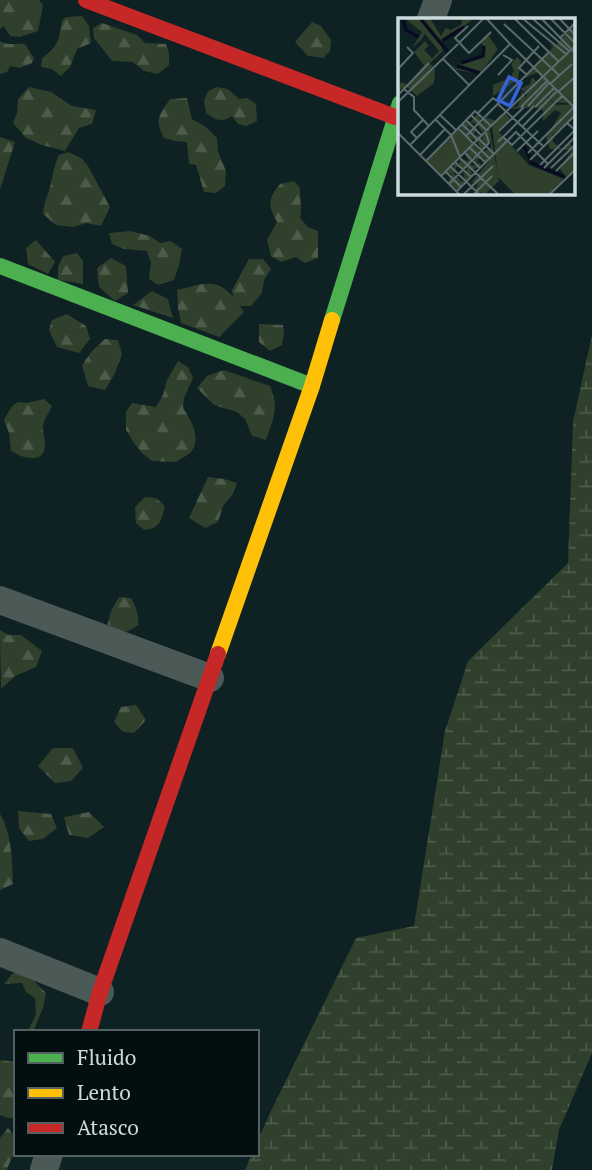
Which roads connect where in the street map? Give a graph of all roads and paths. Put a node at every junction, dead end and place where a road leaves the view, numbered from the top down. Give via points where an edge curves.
1 (86, 0) edge
2 (438, 0) edge
3 (430, 18) edge
4 (397, 110) edge
5 (0, 266) edge
6 (312, 386) junction
7 (0, 600) edge
8 (210, 678) junction
9 (0, 952) edge
10 (100, 992) junction
11 (90, 1030) edge

1 - 4 street
2 - 3 street
4 - 6 street
5 - 6 street
6 - 8 street
7 - 8 street
8 - 10 street
9 - 10 street
10 - 11 street

